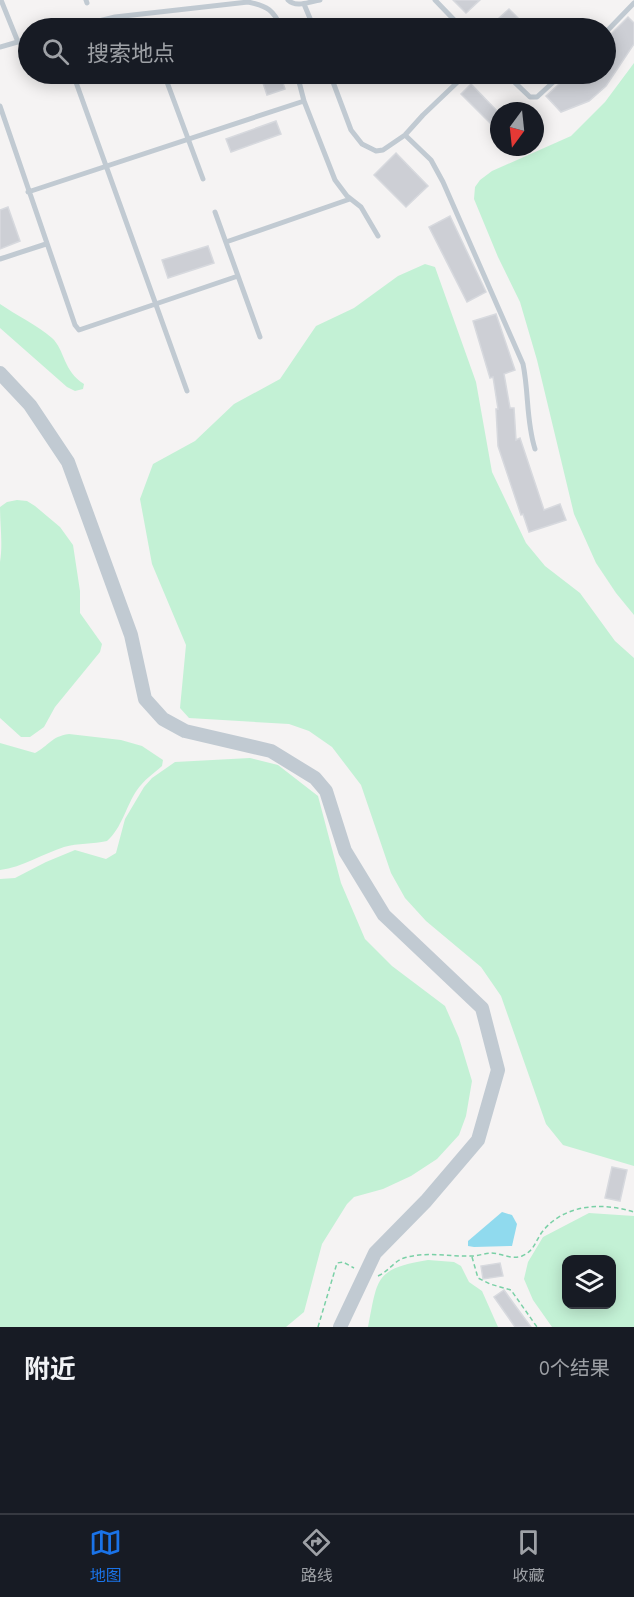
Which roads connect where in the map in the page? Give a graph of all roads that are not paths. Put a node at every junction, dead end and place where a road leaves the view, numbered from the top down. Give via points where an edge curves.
1 (1, 0) edge
2 (288, 0) edge
3 (320, 0) edge
4 (435, 0) edge
5 (304, 3) junction
6 (634, 3) edge
7 (108, 18) edge
8 (276, 18) edge
9 (310, 18) edge
10 (452, 18) edge
11 (616, 22) edge
12 (18, 42) joint
13 (0, 47) edge
14 (77, 84) edge
15 (168, 84) edge
16 (300, 84) edge
17 (334, 84) edge
18 (455, 84) edge
19 (516, 84) edge
20 (551, 84) edge
21 (304, 101) junction
22 (0, 106) edge
23 (405, 135) junction
24 (188, 139) junction
25 (106, 166) junction
26 (203, 179) dead end
27 (28, 192) junction
28 (350, 199) junction
29 (215, 212) dead end
30 (378, 236) dead end
31 (226, 242) junction
32 (46, 244) junction
33 (0, 258) edge
34 (238, 276) junction
35 (156, 304) junction
36 (260, 337) dead end
37 (0, 372) edge
38 (187, 391) dead end
39 (535, 449) dead end
40 (340, 1327) edge

1 - 12 lane
2 - 5 lane via 297,5
3 - 5 lane
4 - 10 lane
5 - 9 lane
6 - 11 lane
7 - 8 lane via 248,2 269,8
12 - 13 lane
14 - 25 lane
15 - 24 lane
16 - 21 lane
17 - 23 lane via 351,130 362,144 383,150
18 - 23 lane
19 - 20 lane via 530,97 537,97
21 - 24 lane
21 - 28 lane via 335,180
22 - 27 lane
23 - 39 lane via 431,160 443,182 523,364 528,423
24 - 25 lane
24 - 26 lane
25 - 27 lane
25 - 35 lane
27 - 32 lane
28 - 30 lane via 361,207
28 - 31 lane
29 - 31 lane
31 - 34 lane
32 - 33 lane
32 - 35 lane via 79,330
34 - 35 lane
34 - 36 lane
35 - 38 lane
37 - 40 street via 30,405 68,462 131,635 145,699 162,719 185,731 271,751 315,778 326,790 345,851 384,915 482,1008 498,1070 478,1140 375,1253

